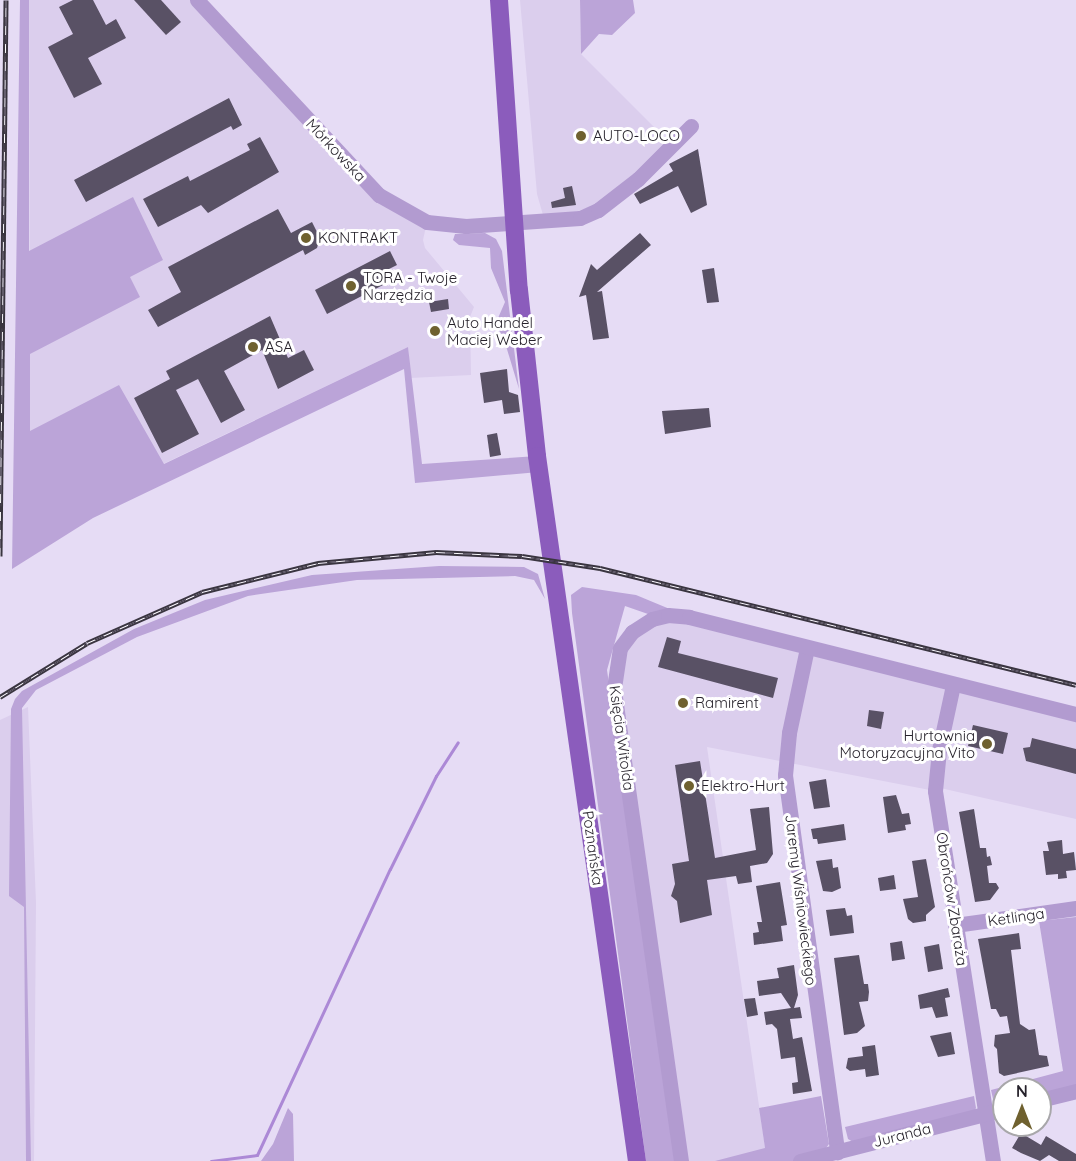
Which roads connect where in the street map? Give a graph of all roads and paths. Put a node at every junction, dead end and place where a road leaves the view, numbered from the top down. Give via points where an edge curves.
1 (197, 0) edge
2 (499, 0) edge
3 (691, 126) dead end
4 (514, 224) junction
5 (807, 648) junction
6 (953, 685) junction
7 (1076, 714) edge
8 (1076, 908) edge
9 (955, 926) junction
10 (1076, 1091) edge
11 (1052, 1097) edge
12 (992, 1113) edge
13 (987, 1114) junction
14 (837, 1152) junction
15 (637, 1161) edge
16 (681, 1161) edge
17 (800, 1161) edge
18 (993, 1161) edge

1 - 4 street, Mórkowska via 359,175 398,208 427,222 446,225
2 - 4 main road, Poznańska
3 - 4 street, Mórkowska via 638,179 598,210 580,218
4 - 15 main road, Poznańska via 548,535
5 - 6 street, Księcia Witolda
5 - 14 street, Jaremy Wiśniowieckiego via 785,775
5 - 16 street, Księcia Witolda via 668,615 649,620 632,632 620,648 614,668
6 - 7 street, Księcia Witolda
6 - 9 street, Obrońców Zbaraża via 935,791
8 - 9 street, Ketlinga
9 - 13 street, Obrońców Zbaraża
10 - 11 street
12 - 13 street, Juranda
13 - 14 street, Juranda
13 - 18 street, Obrońców Zbaraża
14 - 17 street, Juranda

